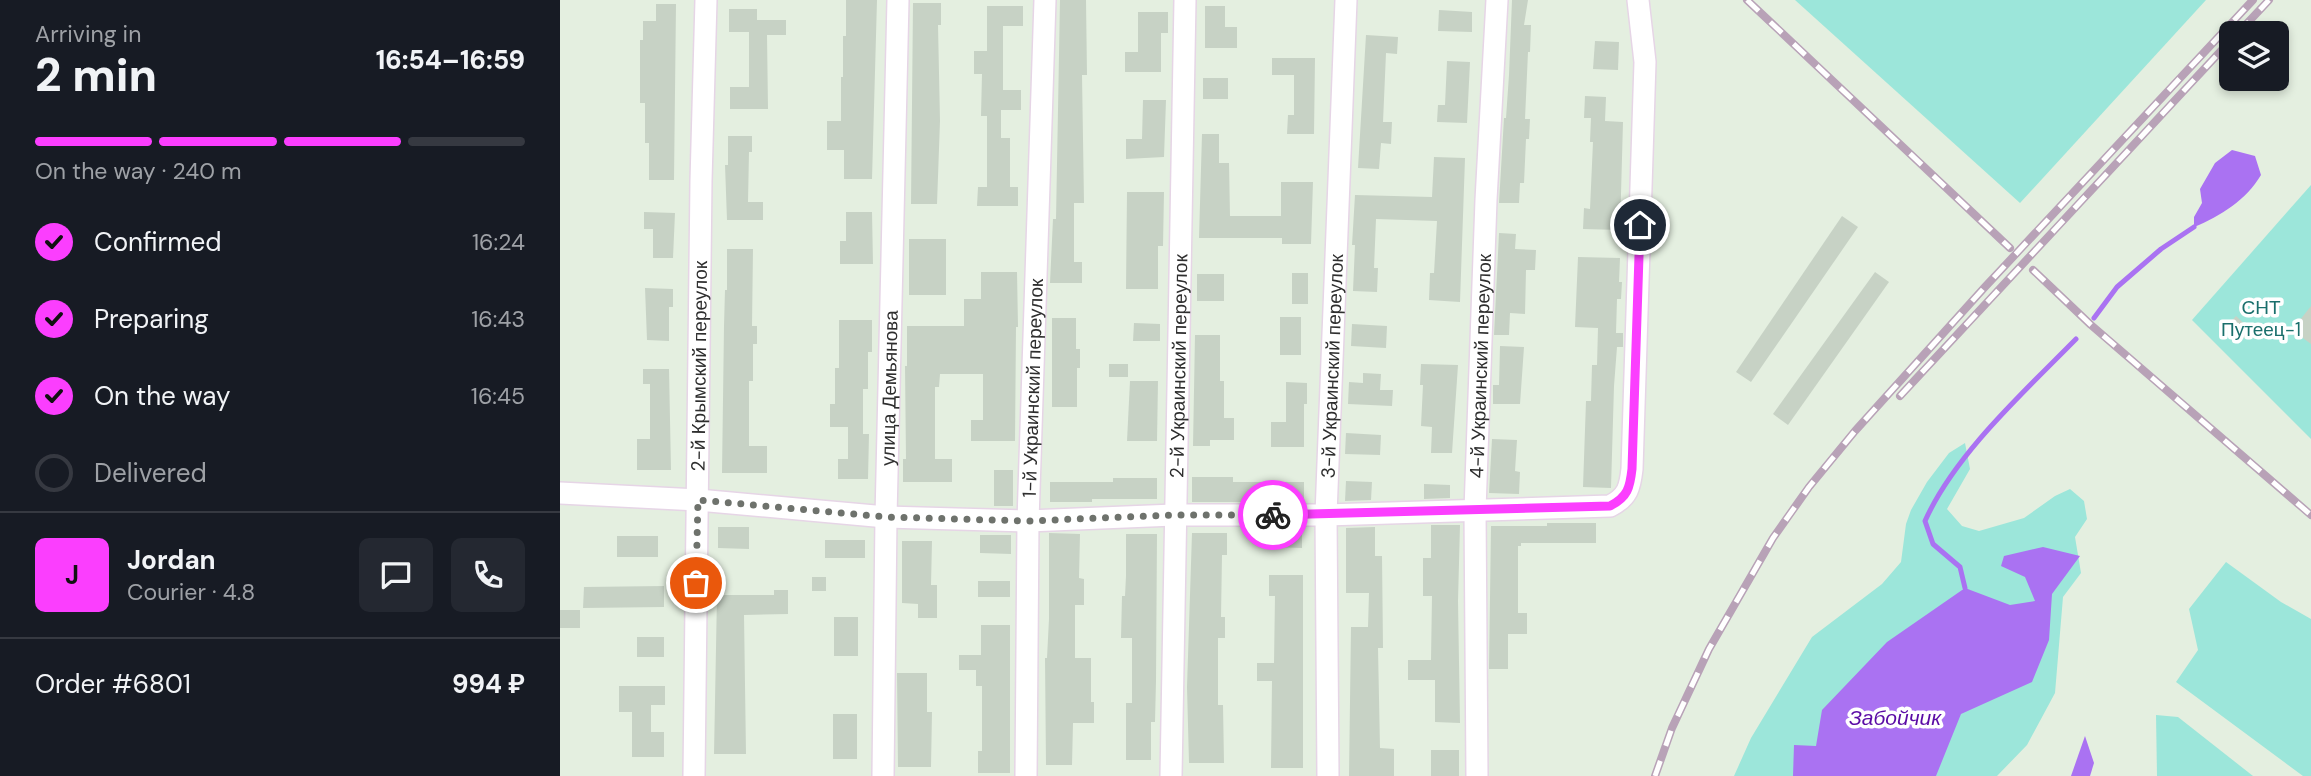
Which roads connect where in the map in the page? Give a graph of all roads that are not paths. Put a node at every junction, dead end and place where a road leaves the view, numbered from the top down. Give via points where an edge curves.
1 (706, 0) edge
2 (898, 0) edge
3 (1045, 0) edge
4 (1185, 0) edge
5 (1346, 0) edge
6 (1497, 0) edge
7 (1637, 0) edge
8 (560, 493) edge
9 (698, 500) junction
10 (1475, 510) junction
11 (1174, 515) junction
12 (1325, 515) junction
13 (886, 517) junction
14 (1028, 521) junction
15 (694, 776) edge
16 (883, 776) edge
17 (1026, 776) edge
18 (1171, 776) edge
19 (1328, 776) edge
20 (1477, 776) edge

1 - 9 street, 2-й Крымский переулок
2 - 13 street, улица Демьянова
3 - 14 street, 1-й Украинский переулок
4 - 11 street, 2-й Украинский переулок
5 - 12 street, 3-й Украинский переулок
6 - 10 street, 4-й Украинский переулок
7 - 10 street via 1645,76 1630,488 1623,500 1610,506
8 - 9 street
9 - 13 street
9 - 15 street, 2-й Крымский переулок
10 - 12 street
10 - 20 street, 4-й Украинский переулок
11 - 12 street
11 - 14 street
11 - 18 street, 2-й Украинский переулок
12 - 19 street, 3-й Украинский переулок
13 - 14 street
13 - 16 street, улица Демьянова
14 - 17 street, 1-й Украинский переулок

